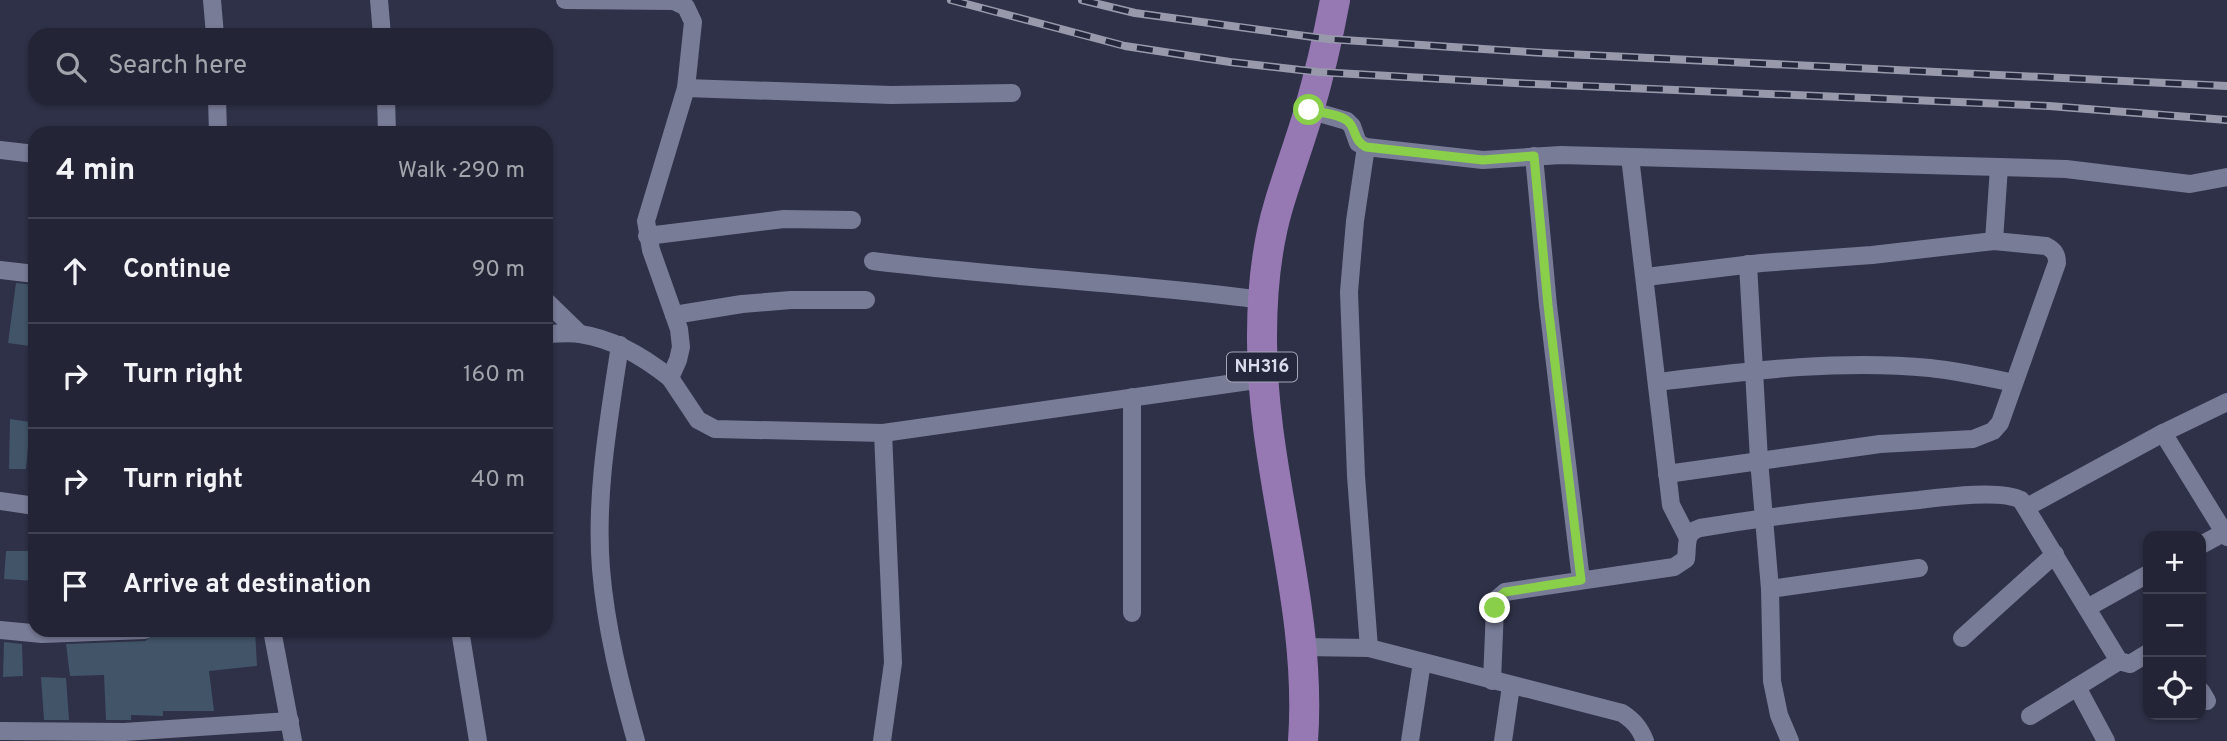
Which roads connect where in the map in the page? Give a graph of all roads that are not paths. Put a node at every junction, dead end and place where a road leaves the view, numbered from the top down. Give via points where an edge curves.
1 (212, 0) edge
2 (379, 0) edge
3 (565, 0) edge
4 (1335, 0) edge
5 (214, 28) edge
6 (381, 28) edge
7 (685, 88) junction
8 (1012, 93) dead end
9 (217, 105) edge
10 (386, 105) edge
11 (1309, 110) junction
12 (218, 126) edge
13 (387, 126) edge
14 (1366, 147) junction
15 (0, 150) edge
16 (28, 153) edge
17 (1534, 156) junction
18 (1630, 158) junction
19 (1998, 167) junction
20 (2227, 177) edge
21 (852, 220) dead end
22 (648, 236) junction
23 (1994, 241) junction
24 (873, 261) dead end
25 (1748, 264) junction
26 (0, 270) edge
27 (28, 273) edge
28 (1646, 276) junction
29 (866, 300) dead end
30 (1262, 300) junction
31 (553, 308) edge
32 (674, 315) junction
33 (553, 334) edge
34 (580, 334) junction
35 (620, 345) junction
36 (1753, 370) junction
37 (670, 378) junction
38 (1263, 379) junction
39 (1658, 383) junction
40 (2014, 383) junction
41 (1132, 397) junction
42 (2227, 402) edge
43 (883, 433) junction
44 (2163, 433) junction
45 (1759, 460) junction
46 (1667, 474) junction
47 (0, 501) edge
48 (28, 505) edge
49 (2027, 507) junction
50 (1763, 518) junction
51 (2226, 533) edge
52 (1687, 536) junction
53 (2206, 543) edge
54 (2055, 554) junction
55 (1919, 568) dead end
56 (2143, 577) edge
57 (1581, 580) junction
58 (1770, 589) junction
59 (2087, 608) junction
60 (1132, 614) dead end
61 (0, 630) edge
62 (28, 633) edge
63 (273, 637) edge
64 (461, 637) edge
65 (1962, 638) dead end
66 (1303, 647) junction
67 (1369, 648) junction
68 (2143, 656) edge
69 (2119, 661) junction
70 (1422, 662) junction
71 (1492, 681) junction
72 (1511, 686) junction
73 (2077, 687) junction
74 (2030, 716) dead end
75 (290, 721) junction
76 (0, 732) edge
77 (293, 741) edge
78 (478, 741) edge
79 (636, 741) edge
80 (883, 741) edge
81 (1303, 741) edge
82 (1410, 741) edge
83 (1503, 741) edge
84 (1645, 741) edge
85 (1790, 741) edge
86 (2106, 741) edge

1 - 5 street
2 - 6 street
3 - 7 street via 674,1 686,7 693,22
4 - 11 highway, NH316
7 - 8 street via 891,95
7 - 22 street via 646,220
9 - 12 street
10 - 13 street
11 - 14 street via 1348,121
11 - 30 highway, NH316 via 1278,206
14 - 17 street via 1483,160
14 - 67 street via 1349,292
15 - 16 street
17 - 18 street
17 - 57 street
18 - 19 street
18 - 28 street
19 - 20 street via 2066,169 2190,184
19 - 23 street
21 - 22 street via 784,219
22 - 32 street
23 - 25 street
23 - 40 street via 2046,246 2057,256
24 - 30 street
25 - 28 street
25 - 36 street
26 - 27 street
28 - 39 street
29 - 32 street via 792,300
30 - 38 highway, NH316
31 - 34 street
32 - 37 street via 681,347
33 - 34 street
34 - 35 street
35 - 37 street
35 - 79 street via 605,449 601,567 615,668
36 - 39 street
36 - 40 street via 1893,365
36 - 45 street
37 - 43 street via 698,420 715,429
38 - 41 street
38 - 66 highway, NH316
39 - 46 street
40 - 45 street via 2000,423 1973,439 1880,444
41 - 43 street
41 - 60 street
42 - 44 street
43 - 80 street via 893,663
44 - 49 street
44 - 51 street
45 - 46 street
45 - 50 street
46 - 52 street via 1671,505
47 - 48 street
49 - 50 street via 2007,495 1958,496
49 - 54 street
50 - 52 street via 1700,528
50 - 58 street
51 - 53 street
52 - 57 street via 1686,559 1674,567
54 - 59 street
54 - 65 street
55 - 58 street
56 - 59 street
57 - 71 street via 1516,589 1498,598
58 - 85 street via 1772,681
59 - 69 street
61 - 62 street
63 - 75 street
64 - 78 street
66 - 67 street
66 - 81 highway, NH316
67 - 70 street
68 - 69 street via 2130,664
69 - 73 street
70 - 71 street
70 - 82 street
71 - 72 street
72 - 83 street
72 - 84 street via 1622,713 1633,720
73 - 74 street
73 - 86 street
75 - 76 street via 124,732
75 - 77 street

